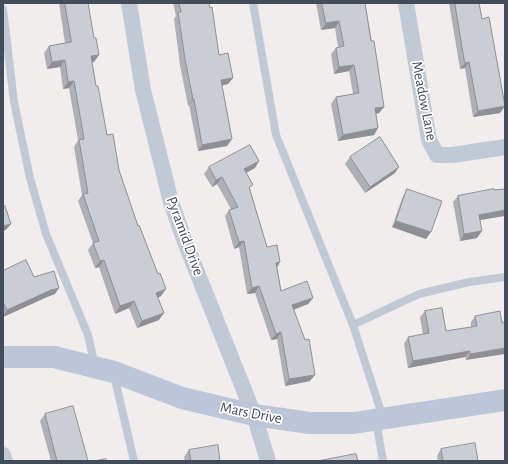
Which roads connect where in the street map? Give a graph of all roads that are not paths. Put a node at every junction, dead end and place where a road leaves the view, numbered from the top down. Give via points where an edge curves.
1 (129, 3) edge
2 (253, 3) edge
3 (406, 3) edge
4 (3, 9) edge
5 (505, 147) edge
6 (505, 276) edge
7 (353, 325) junction
8 (3, 357) edge
9 (105, 370) junction
10 (505, 400) edge
11 (254, 416) junction
12 (380, 419) junction
13 (3, 455) edge
14 (5, 461) edge
15 (134, 461) edge
16 (268, 461) edge
17 (383, 461) edge

1 - 11 street, Pyramid Drive via 143,90 171,202
2 - 7 lane via 276,135
3 - 5 street, Meadow Lane via 429,140 437,155
4 - 9 lane via 14,102 30,178 46,234
6 - 7 lane via 419,294
7 - 12 lane
8 - 9 street, Mars Drive via 54,357
9 - 11 street, Mars Drive via 182,398
9 - 15 lane
10 - 12 street, Mars Drive
11 - 12 street, Mars Drive via 310,423 354,423
11 - 16 street, Pyramid Drive
12 - 17 lane
13 - 14 street

